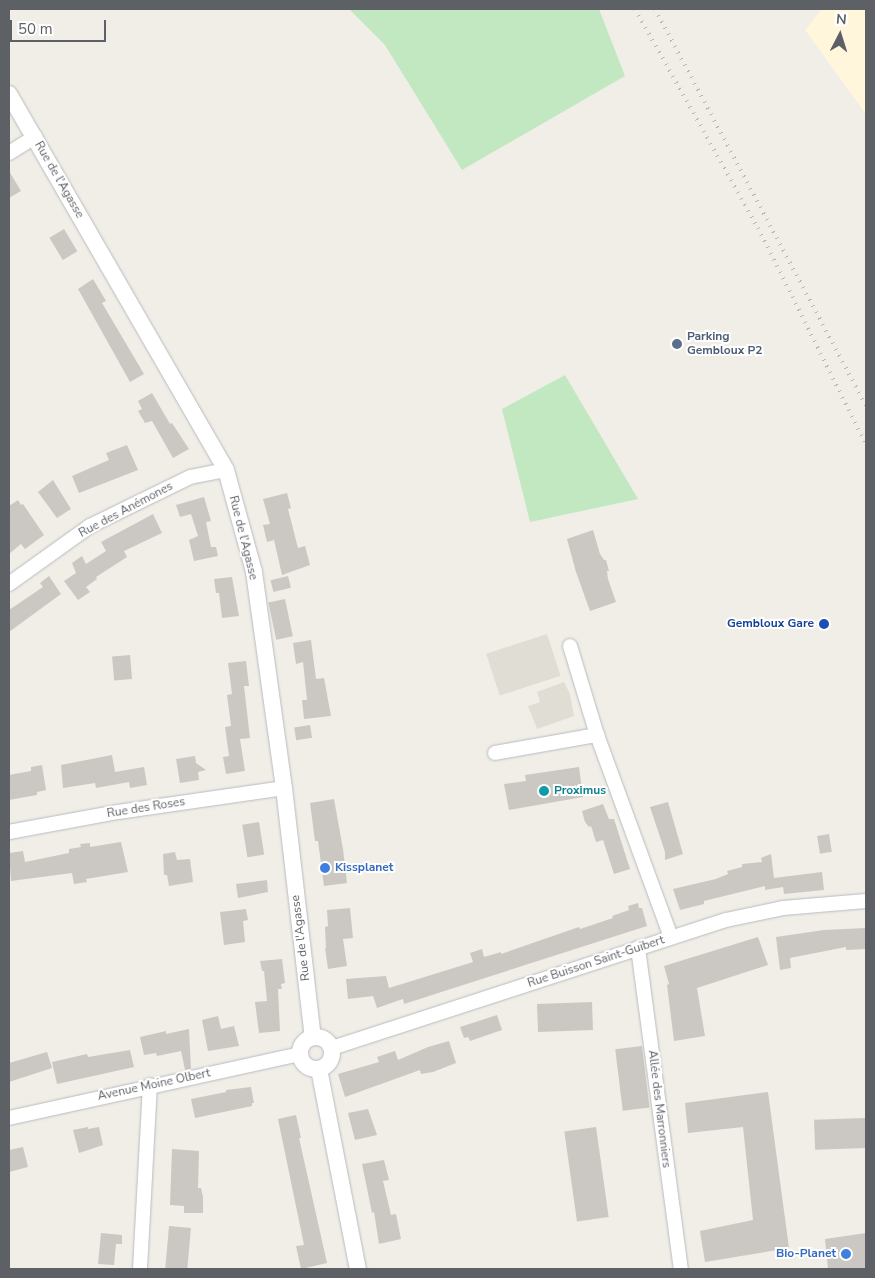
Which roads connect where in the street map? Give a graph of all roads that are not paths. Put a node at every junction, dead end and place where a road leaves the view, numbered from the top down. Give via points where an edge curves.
1 (9, 94) edge
2 (35, 137) junction
3 (9, 153) edge
4 (226, 470) junction
5 (9, 584) edge
6 (570, 646) dead end
7 (597, 735) junction
8 (495, 753) dead end
9 (284, 788) junction
10 (9, 832) edge
11 (866, 901) edge
12 (671, 937) junction
13 (638, 948) junction
14 (313, 1038) junction
15 (332, 1048) junction
16 (300, 1054) junction
17 (319, 1069) junction
18 (150, 1085) junction
19 (9, 1118) edge
20 (140, 1269) edge
21 (358, 1269) edge
22 (681, 1269) edge

1 - 2 street, Rue de l'Agasse
2 - 3 street
2 - 4 street, Rue de l'Agasse
4 - 5 street, Rue des Anémones via 190,477 90,526
4 - 9 street, Rue de l'Agasse via 254,572
6 - 7 street
7 - 8 street
7 - 12 street
9 - 10 street, Rue des Roses via 118,812
9 - 14 street, Rue de l'Agasse
11 - 12 street, Rue Buisson Saint-Guibert via 754,913
12 - 13 street, Rue Buisson Saint-Guibert
13 - 15 street, Rue Buisson Saint-Guibert
13 - 22 street, Allée des Marronniers
14 - 15 street via 322,1038
14 - 16 street via 302,1045
15 - 17 street via 331,1059
16 - 17 street via 304,1064
16 - 18 street, Avenue Moine Olbert
17 - 21 street
18 - 19 street, Avenue Moine Olbert
18 - 20 street

